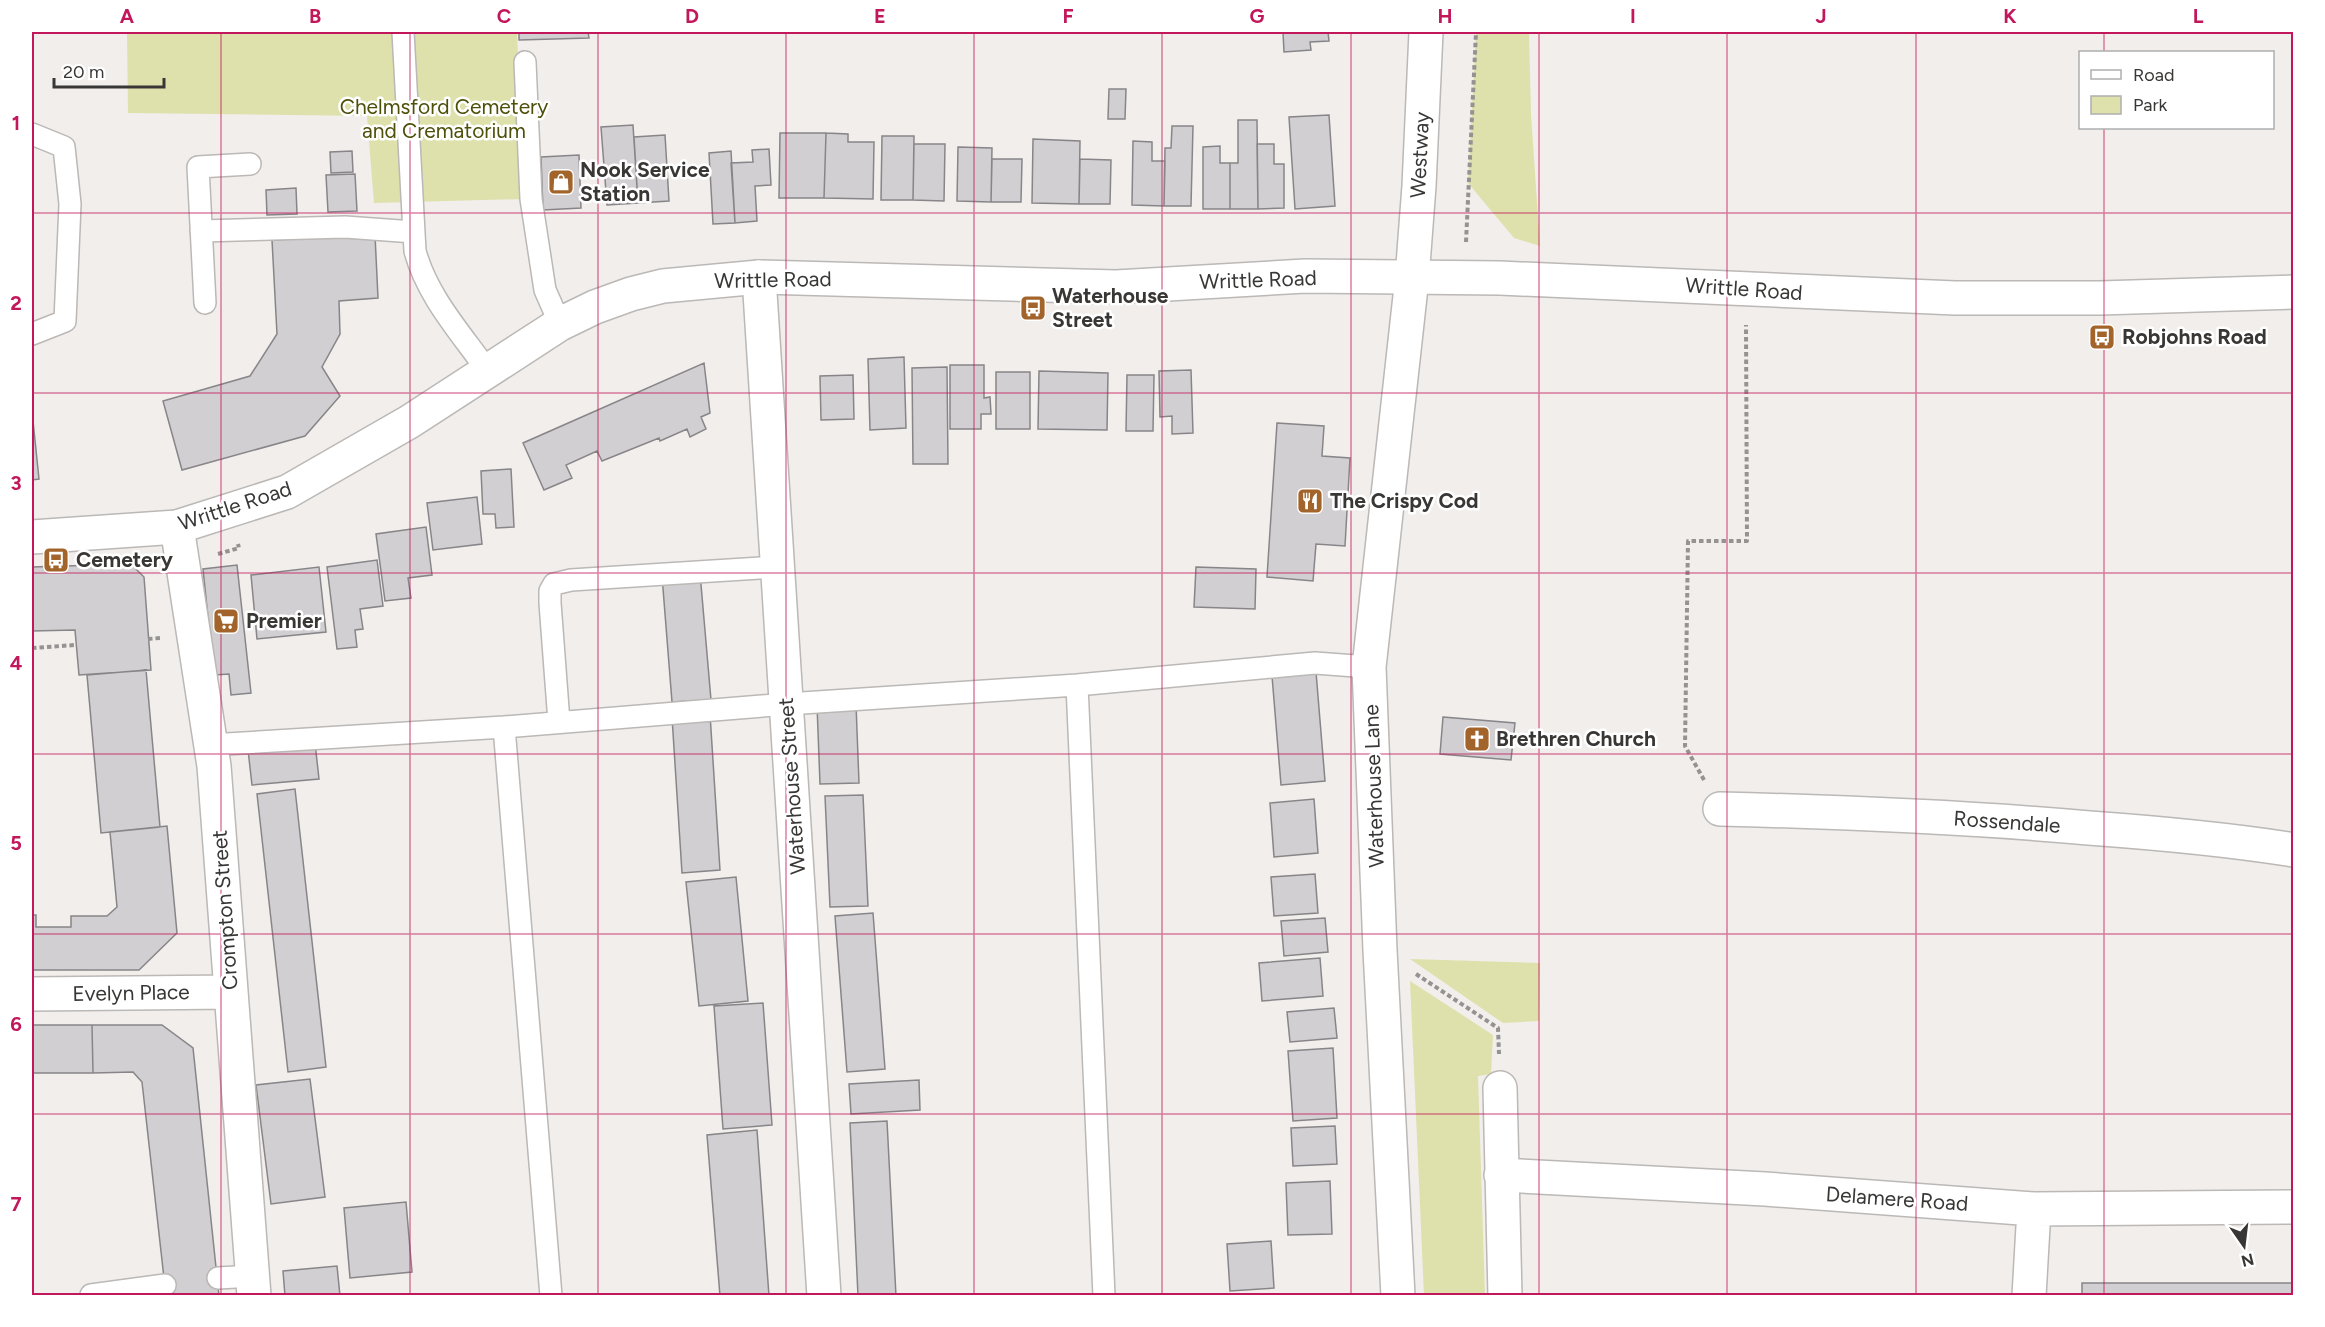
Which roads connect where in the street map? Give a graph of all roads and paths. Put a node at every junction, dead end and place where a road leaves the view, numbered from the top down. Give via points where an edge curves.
1 (403, 32) edge
2 (1426, 32) edge
3 (1476, 32) edge
4 (525, 62) dead end
5 (32, 134) edge
6 (249, 164) dead end
7 (201, 231) junction
8 (414, 232) junction
9 (759, 276) junction
10 (1412, 278) junction
11 (1465, 279) junction
12 (1746, 288) junction
13 (2294, 292) edge
14 (205, 303) dead end
15 (560, 324) junction
16 (32, 334) edge
17 (487, 370) junction
18 (177, 527) junction
19 (32, 537) edge
20 (777, 567) junction
21 (75, 645) dead end
22 (32, 648) edge
23 (1369, 667) junction
24 (1077, 685) junction
25 (787, 704) junction
26 (559, 722) junction
27 (504, 727) junction
28 (210, 745) junction
29 (1720, 809) joint
30 (2294, 850) edge
31 (1380, 950) junction
32 (231, 992) junction
33 (32, 994) edge
34 (1500, 1088) joint
35 (1501, 1175) junction
36 (2294, 1207) edge
37 (2034, 1209) junction
38 (218, 1278) dead end
39 (165, 1286) dead end
40 (254, 1286) edge
41 (91, 1295) edge
42 (551, 1296) edge
43 (824, 1296) edge
44 (1104, 1296) edge
45 (1398, 1296) edge
46 (1505, 1296) edge
47 (2029, 1296) edge

1 - 8 lane
2 - 10 street, Westway
3 - 11 path
4 - 15 lane via 531,199 545,290
5 - 16 lane via 64,147 70,204 65,321
6 - 7 lane via 198,167
7 - 8 lane via 345,227
7 - 14 lane
8 - 17 lane via 415,251 428,286
9 - 10 street, Writtle Road via 1116,286 1305,276
9 - 15 street, Writtle Road via 663,286 604,303
9 - 20 street, Waterhouse Street
10 - 11 street, Writtle Road
10 - 23 street, Waterhouse Lane
11 - 12 street, Writtle Road
12 - 13 street, Writtle Road via 1955,298
12 - 29 path via 1747,541 1688,541 1685,746
15 - 17 street, Writtle Road
17 - 18 street, Writtle Road via 410,422 287,492
18 - 19 street, Writtle Road
18 - 28 street, Crompton Street
20 - 25 street, Waterhouse Street
20 - 26 lane via 554,584 550,603
21 - 22 path
23 - 24 lane via 1315,663
23 - 31 street, Waterhouse Lane
24 - 25 lane
24 - 44 lane
25 - 26 lane
25 - 43 street, Waterhouse Street
26 - 27 lane
27 - 28 lane
27 - 42 lane
28 - 32 street, Crompton Street
29 - 30 street, Rossendale via 1869,812 2055,825 2224,839
31 - 34 path via 1498,1028
31 - 45 street, Waterhouse Lane
32 - 33 street, Evelyn Place
32 - 40 street, Crompton Street
34 - 35 street
35 - 37 street, Delamere Road
35 - 46 street
36 - 37 street, Delamere Road
37 - 47 street
38 - 40 lane
39 - 41 lane

